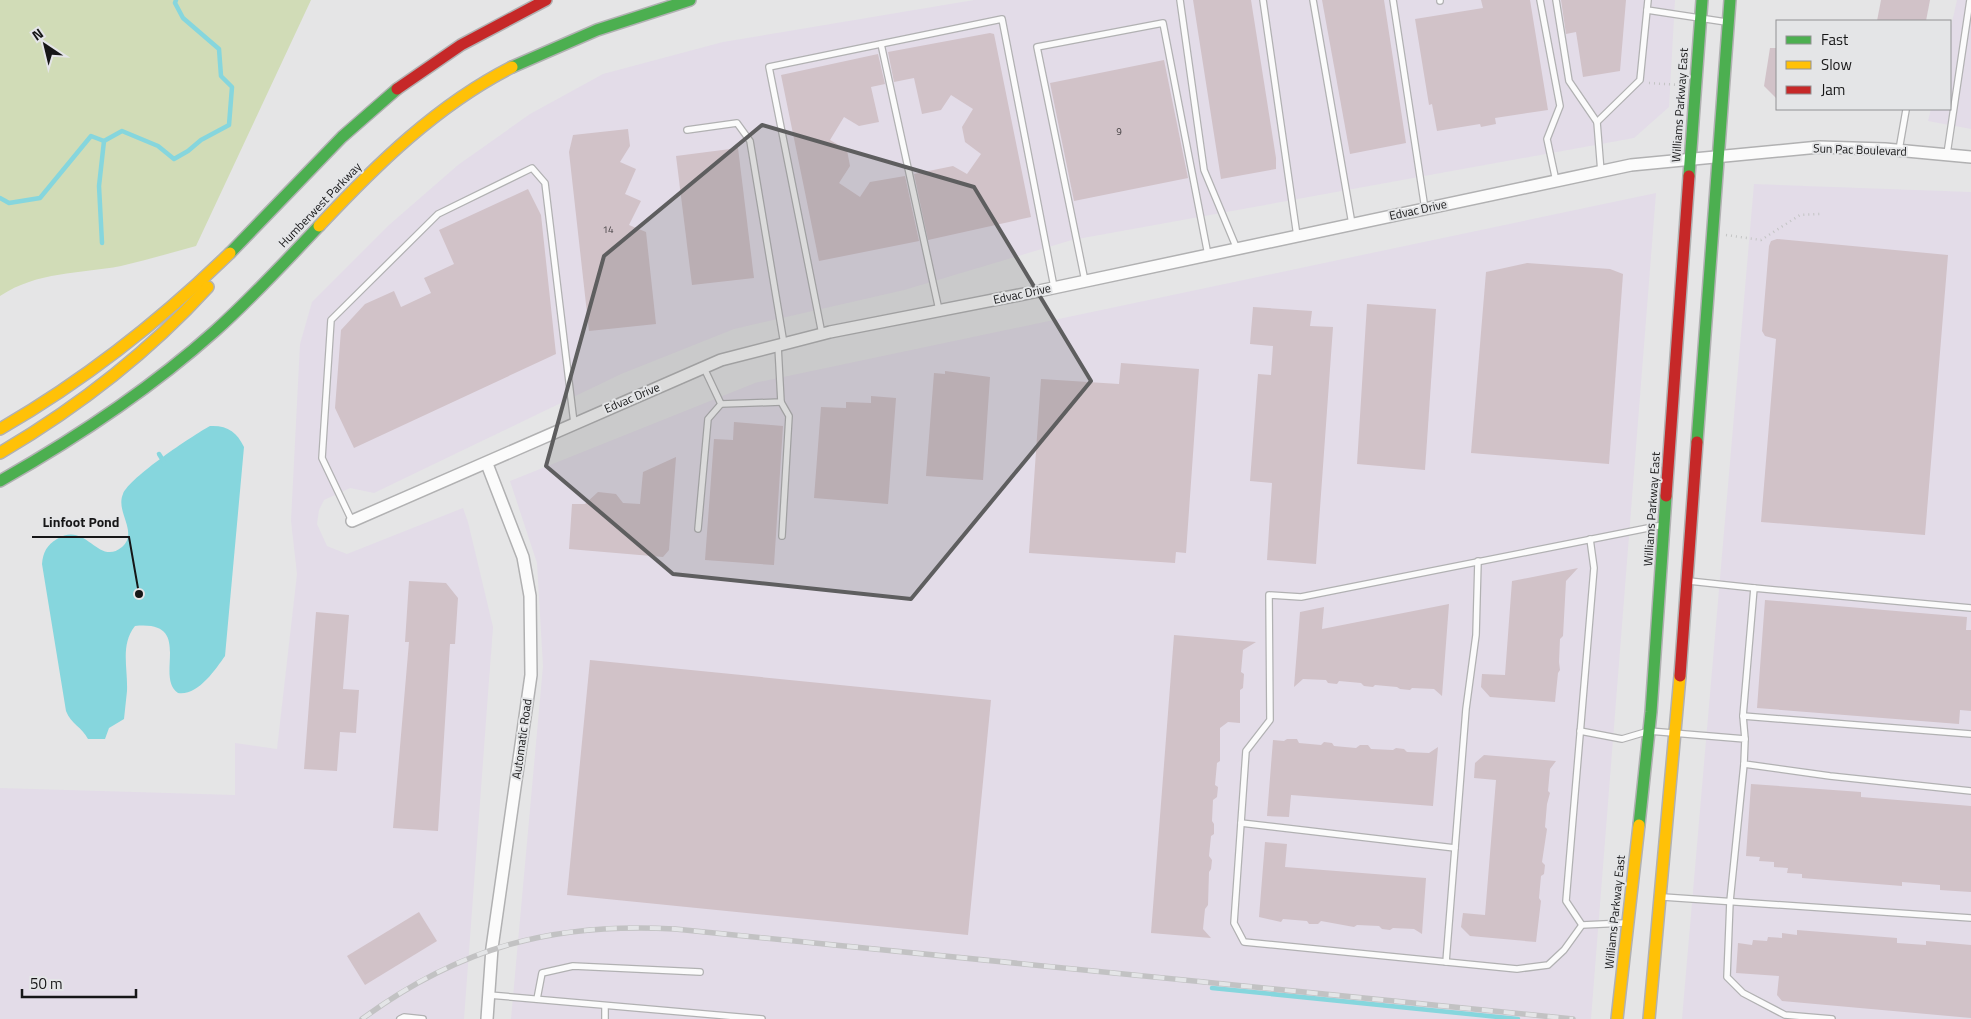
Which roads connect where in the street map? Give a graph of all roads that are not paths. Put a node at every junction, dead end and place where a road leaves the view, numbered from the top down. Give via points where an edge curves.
1 (546, 0) edge
2 (690, 0) edge
3 (1180, 0) edge
4 (1263, 0) edge
5 (1314, 0) edge
6 (1393, 0) edge
7 (1540, 0) edge
8 (1556, 0) edge
9 (1648, 0) edge
10 (1702, 0) edge
11 (1730, 0) edge
12 (1970, 0) edge
13 (1647, 10) junction
14 (1701, 18) junction
15 (1728, 22) junction
16 (882, 44) junction
17 (1906, 110) dead end
18 (1597, 122) junction
19 (687, 130) dead end
20 (1899, 150) junction
21 (1947, 154) junction
22 (1971, 157) edge
23 (1719, 158) junction
24 (1689, 161) junction
25 (1601, 172) junction
26 (1556, 181) junction
27 (284, 198) junction
28 (1425, 209) junction
29 (1352, 224) junction
30 (1297, 236) junction
31 (1237, 249) junction
32 (1208, 255) junction
33 (1085, 281) junction
34 (1054, 287) junction
35 (939, 311) junction
36 (822, 335) junction
37 (781, 345) junction
38 (704, 368) junction
39 (781, 402) junction
40 (721, 404) junction
41 (574, 423) junction
42 (0, 429) edge
43 (0, 453) edge
44 (487, 464) junction
45 (0, 481) edge
46 (352, 522) joint
47 (1664, 524) junction
48 (698, 529) dead end
49 (782, 536) dead end
50 (1590, 539) junction
51 (1478, 560) junction
52 (1688, 581) junction
53 (1754, 588) junction
54 (1971, 608) edge
55 (1743, 716) junction
56 (1580, 731) junction
57 (1649, 731) junction
58 (1676, 734) junction
59 (1971, 734) edge
60 (1745, 739) junction
61 (1744, 764) junction
62 (1971, 791) edge
63 (1241, 823) junction
64 (1455, 848) junction
65 (1660, 897) junction
66 (1730, 902) junction
67 (1971, 918) edge
68 (1627, 923) junction
69 (1582, 925) junction
70 (1446, 962) junction
71 (700, 972) dead end
72 (489, 995) junction
73 (537, 999) junction
74 (606, 1006) junction
75 (400, 1019) edge
76 (423, 1019) edge
77 (487, 1019) edge
78 (605, 1019) edge
79 (762, 1019) edge
80 (1616, 1019) edge
81 (1649, 1019) edge
82 (1832, 1019) edge

1 - 27 main road via 467,40 409,79 359,120
2 - 45 main road, Humberwest Parkway via 626,18 517,63 451,104 386,158 242,306 170,369 88,429
3 - 31 lane via 1204,170
4 - 30 lane
5 - 29 lane
6 - 28 lane
7 - 26 lane via 1560,106 1547,139
8 - 18 lane via 1570,81
9 - 13 lane
10 - 14 main road, Williams Parkway East
11 - 15 main road
12 - 21 lane
13 - 14 lane
13 - 18 lane via 1640,80
14 - 15 lane
14 - 24 main road, Williams Parkway East
15 - 23 main road
16 - 34 lane via 1002,19
16 - 35 lane
16 - 36 lane via 769,67
17 - 20 lane
18 - 25 lane
19 - 37 lane via 737,123 750,141
20 - 21 street, Sun Pac Boulevard
20 - 23 street, Sun Pac Boulevard via 1819,147
21 - 22 street, Sun Pac Boulevard
23 - 24 street, Edvac Drive
23 - 52 main road
24 - 25 street, Edvac Drive via 1631,165
24 - 47 main road, Williams Parkway East
25 - 26 street, Edvac Drive
26 - 28 street, Edvac Drive
27 - 42 main road via 207,276 138,336 75,383
27 - 43 main road via 188,310 140,358 94,394
28 - 29 street, Edvac Drive
29 - 30 street, Edvac Drive
30 - 31 street, Edvac Drive
31 - 32 street, Edvac Drive
32 - 33 street, Edvac Drive
32 - 33 lane via 1164,23 1037,47
33 - 34 street, Edvac Drive
34 - 35 street, Edvac Drive
35 - 36 street, Edvac Drive
36 - 37 street, Edvac Drive
37 - 38 street, Edvac Drive via 721,360
37 - 39 lane
38 - 40 lane
38 - 41 street, Edvac Drive
39 - 40 lane
39 - 49 lane via 789,416
40 - 48 lane via 708,419
41 - 44 street, Edvac Drive
41 - 46 lane via 546,183 532,168 438,214 331,320 322,458
44 - 46 street, Edvac Drive
44 - 72 street, Automatic Road via 523,557 530,596 531,675 492,948
47 - 50 lane
47 - 57 main road, Williams Parkway East
50 - 51 lane
50 - 56 lane via 1594,568
51 - 63 lane via 1301,597 1269,595 1270,720 1246,751
51 - 64 lane via 1476,635 1466,709
52 - 53 lane
52 - 58 main road
53 - 54 lane
53 - 55 lane
55 - 59 lane
55 - 60 lane
56 - 57 lane via 1622,740
56 - 69 lane via 1566,901
57 - 58 lane
57 - 68 main road, Williams Parkway East
58 - 60 lane
58 - 65 main road
60 - 61 lane
61 - 62 lane
61 - 66 lane
63 - 64 lane
63 - 70 lane via 1234,922 1244,942
64 - 70 lane
65 - 66 lane
65 - 81 main road
66 - 67 lane
66 - 82 lane via 1727,977 1743,993 1785,1015
68 - 69 lane
68 - 80 main road, Williams Parkway East
69 - 70 lane via 1548,966 1517,969
71 - 73 lane via 573,966 542,973
72 - 73 lane
72 - 77 street, Automatic Road
73 - 74 lane
74 - 78 lane
74 - 79 lane
75 - 76 lane via 404,1016

